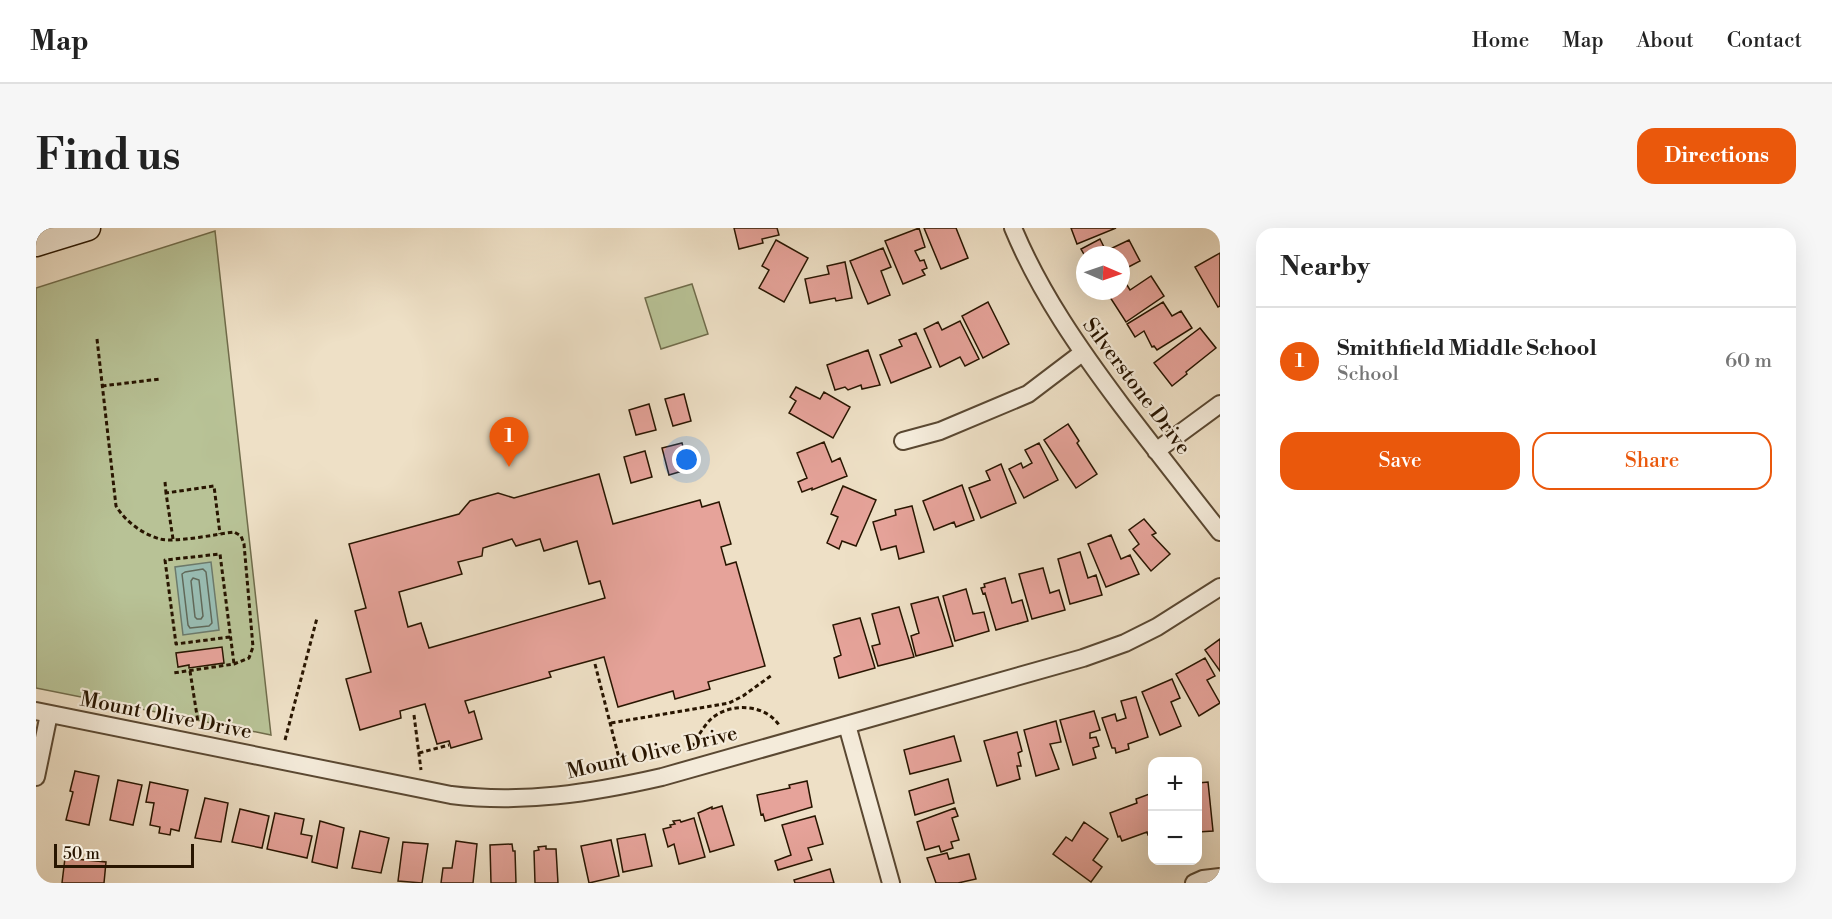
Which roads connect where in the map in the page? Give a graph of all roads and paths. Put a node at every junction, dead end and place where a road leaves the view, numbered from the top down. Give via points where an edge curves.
1 (88, 228) edge
2 (1013, 228) edge
3 (36, 244) edge
4 (97, 339) dead end
5 (1082, 353) junction
6 (160, 379) dead end
7 (102, 386) junction
8 (1220, 404) edge
9 (903, 441) dead end
10 (1156, 451) junction
11 (165, 482) dead end
12 (166, 493) junction
13 (1220, 532) edge
14 (220, 534) junction
15 (173, 539) junction
16 (1220, 587) edge
17 (317, 618) dead end
18 (230, 637) junction
19 (234, 664) junction
20 (595, 664) dead end
21 (190, 671) junction
22 (173, 673) dead end
23 (772, 675) dead end
24 (729, 703) junction
25 (731, 710) junction
26 (42, 713) edge
27 (414, 715) dead end
28 (198, 722) dead end
29 (611, 723) junction
30 (780, 724) dead end
31 (847, 725) junction
32 (285, 740) dead end
33 (449, 745) dead end
34 (692, 747) dead end
35 (418, 753) junction
36 (621, 766) dead end
37 (421, 770) dead end
38 (36, 777) edge
39 (1220, 877) edge
40 (891, 883) edge
41 (1194, 883) edge

1 - 3 main road
2 - 5 street, Silverstone Drive via 1035,276
4 - 7 path
5 - 9 street via 1028,394 940,431
5 - 10 street, Silverstone Drive
6 - 7 path
7 - 15 path via 116,506 139,529 161,539
8 - 10 street
10 - 13 street, Silverstone Drive
11 - 12 path
12 - 14 path via 214,486
12 - 15 path
14 - 15 path
14 - 19 path via 234,532 244,544 253,647 249,658
16 - 31 street, Mount Olive Drive via 1125,643
17 - 32 path
18 - 18 path via 220,554 165,560 176,644
18 - 19 path
19 - 21 path
20 - 29 path
21 - 22 path
21 - 28 path
23 - 24 path
24 - 25 path
24 - 29 path
25 - 30 path via 750,707 772,715
25 - 34 path via 712,718
26 - 31 street, Mount Olive Drive via 451,795 490,799 612,789
26 - 38 street
27 - 35 path
29 - 36 path
31 - 40 street
33 - 35 path
35 - 37 path
39 - 41 street

